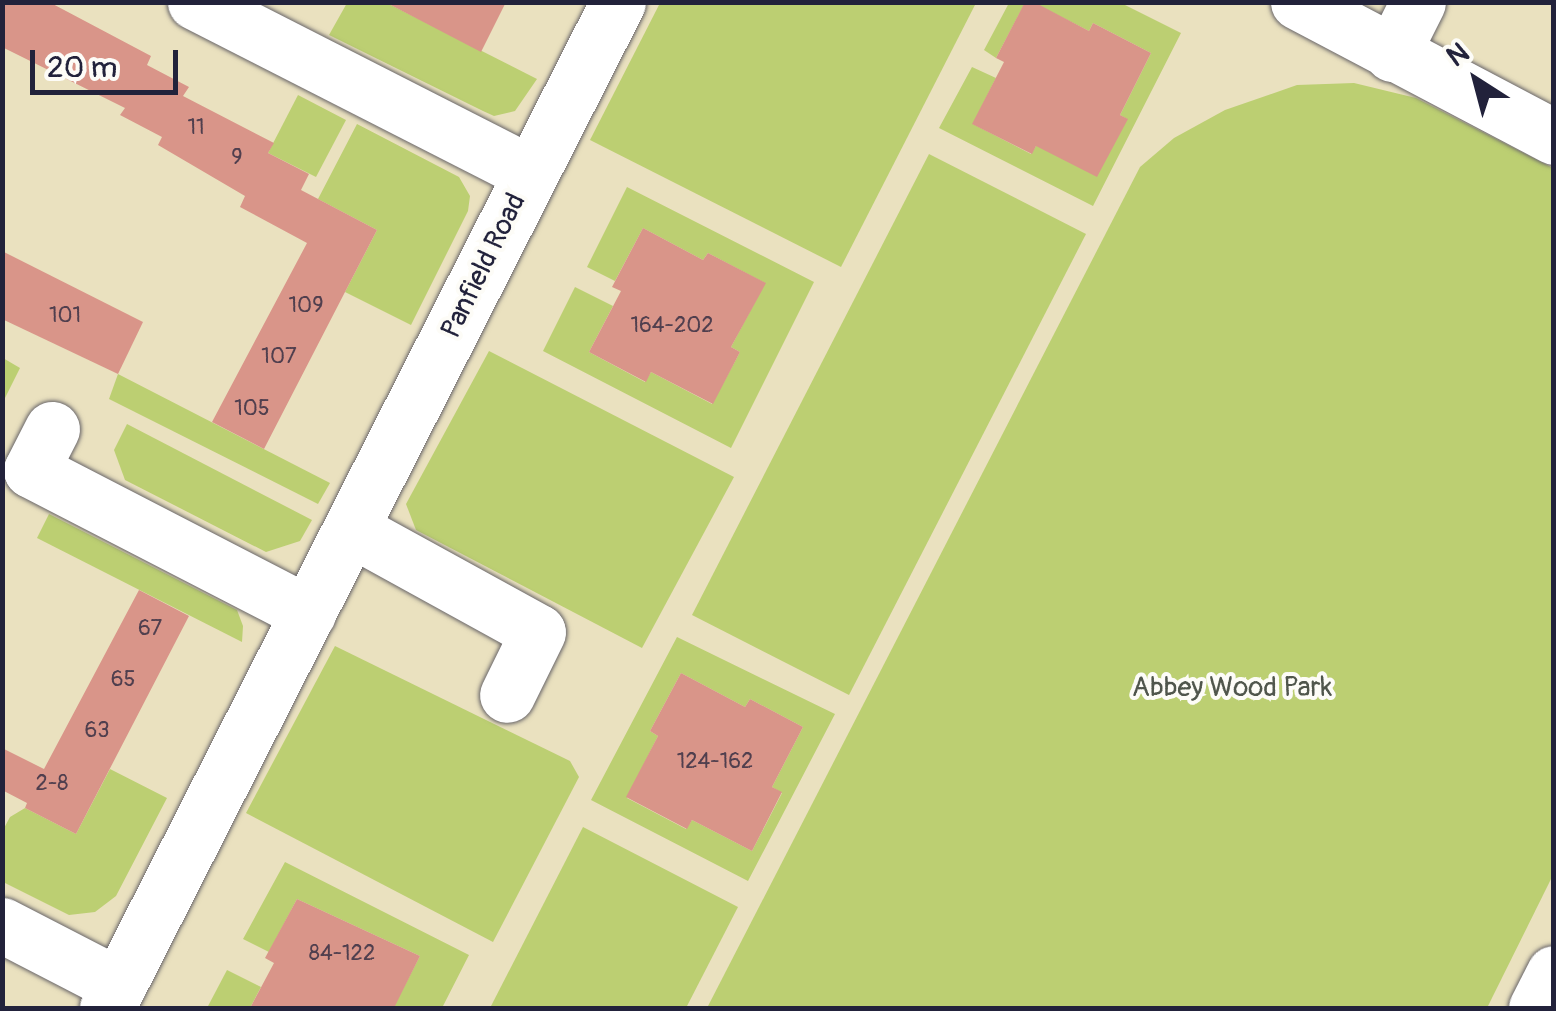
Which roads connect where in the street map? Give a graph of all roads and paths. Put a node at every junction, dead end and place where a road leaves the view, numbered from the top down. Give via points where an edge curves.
1 (195, 2) edge
2 (618, 2) edge
3 (1298, 2) edge
4 (1418, 2) edge
5 (1392, 54) junction
6 (1554, 137) edge
7 (530, 174) junction
8 (52, 428) dead end
9 (351, 529) junction
10 (308, 614) junction
11 (507, 695) dead end
12 (2, 925) edge
13 (1554, 974) edge
14 (112, 997) edge
15 (1536, 1008) edge

1 - 7 street
2 - 7 street, Panfield Road
3 - 5 street
4 - 5 street
5 - 6 street
7 - 9 street, Panfield Road
8 - 10 street via 30,470
9 - 10 street, Panfield Road
9 - 11 street via 538,632
10 - 14 street, Panfield Road
12 - 14 street
13 - 15 street

